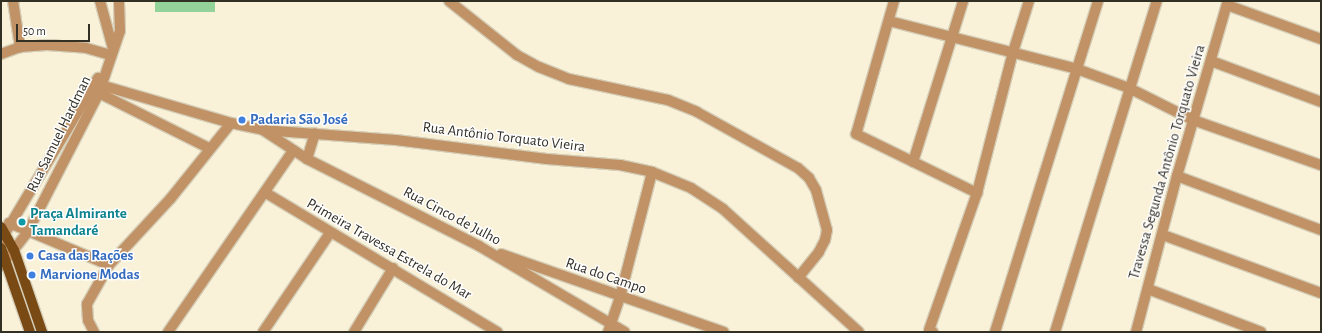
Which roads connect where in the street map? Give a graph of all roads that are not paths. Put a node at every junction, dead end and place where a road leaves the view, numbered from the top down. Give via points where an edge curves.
1 (13, 1) edge
2 (100, 1) edge
3 (119, 1) edge
4 (449, 1) edge
5 (894, 1) edge
6 (963, 1) edge
7 (1029, 1) edge
8 (1098, 1) edge
9 (1157, 1) edge
10 (1227, 3) edge
11 (889, 21) junction
12 (952, 37) junction
13 (1321, 39) edge
14 (20, 46) junction
15 (112, 52) junction
16 (1013, 52) junction
17 (1, 54) edge
18 (1211, 61) junction
19 (1077, 69) junction
20 (96, 88) junction
21 (1129, 88) junction
22 (1321, 102) edge
23 (1193, 120) junction
24 (231, 124) junction
25 (263, 130) junction
26 (315, 133) junction
27 (209, 148) junction
28 (293, 151) junction
29 (307, 159) junction
30 (913, 162) junction
31 (1321, 165) edge
32 (652, 172) junction
33 (1177, 176) junction
34 (266, 193) junction
35 (977, 193) junction
36 (1321, 230) edge
37 (4, 231) edge
38 (27, 233) junction
39 (330, 233) junction
40 (1163, 235) junction
41 (479, 246) junction
42 (1, 248) edge
43 (14, 250) junction
44 (3, 265) edge
45 (109, 265) junction
46 (394, 268) junction
47 (798, 278) junction
48 (1148, 289) junction
49 (1321, 293) edge
50 (620, 297) junction
51 (610, 328) edge
52 (30, 332) edge
53 (42, 332) edge
54 (94, 332) edge
55 (168, 332) edge
56 (263, 332) edge
57 (354, 332) edge
58 (497, 332) edge
59 (625, 332) edge
60 (724, 332) edge
61 (859, 332) edge
62 (933, 332) edge
63 (995, 332) edge
64 (1055, 332) edge
65 (1136, 332) edge
66 (1261, 332) edge

1 - 14 street
2 - 15 street
3 - 15 street, Rua Samuel Hardman via 121,19
4 - 47 street via 517,55 539,67 569,78 668,100 697,112 798,168 809,178 816,190 827,230 819,252
5 - 11 street
6 - 12 street
7 - 16 street
8 - 19 street
9 - 21 street
10 - 13 street
10 - 18 street, Travessa Segunda Antônio Torquato Vieira
11 - 12 street
11 - 30 street via 856,134
12 - 16 street
12 - 30 street
14 - 15 street
14 - 17 street
15 - 20 street, Rua Samuel Hardman
16 - 19 street
16 - 35 street
18 - 22 street
18 - 23 street, Travessa Segunda Antônio Torquato Vieira
19 - 21 street
19 - 63 street
20 - 24 street, Rua Antônio Torquato Vieira
20 - 27 street
20 - 37 street, Rua Samuel Hardman
20 - 38 street, Rua Samuel Hardman
21 - 23 street
21 - 64 street
23 - 31 street
23 - 33 street, Travessa Segunda Antônio Torquato Vieira
24 - 25 street, Rua Antônio Torquato Vieira
24 - 27 street
25 - 26 street, Rua Antônio Torquato Vieira
25 - 28 street, Rua Cinco de Julho
26 - 29 street
26 - 32 street, Rua Antônio Torquato Vieira via 396,140 547,159 620,164
27 - 45 street via 171,198
28 - 29 street, Rua Cinco de Julho
28 - 34 street
29 - 41 street, Rua Cinco de Julho
30 - 35 street
32 - 47 street, Rua Antônio Torquato Vieira via 691,188 723,209
32 - 50 street
33 - 36 street
33 - 40 street, Travessa Segunda Antônio Torquato Vieira
34 - 39 street, Primeira Travessa Estrela do Mar
34 - 55 street
35 - 62 street via 929,330
37 - 38 street
37 - 43 main road
38 - 43 street, Rua Samuel Hardman
38 - 45 street
39 - 46 street, Primeira Travessa Estrela do Mar
39 - 56 street
40 - 48 street, Travessa Segunda Antônio Torquato Vieira
40 - 49 street
41 - 50 street, Rua do Campo
41 - 51 street, Rua Cinco de Julho
42 - 44 main road
43 - 44 street, Rua Samuel Hardman
43 - 53 main road
44 - 52 main road
45 - 54 street via 87,304 88,320
46 - 57 street
46 - 58 street, Primeira Travessa Estrela do Mar
47 - 61 street, Rua Antônio Torquato Vieira
48 - 65 street, Travessa Segunda Antônio Torquato Vieira
48 - 66 street
50 - 51 street
50 - 60 street, Rua do Campo
51 - 59 street, Rua Cinco de Julho

